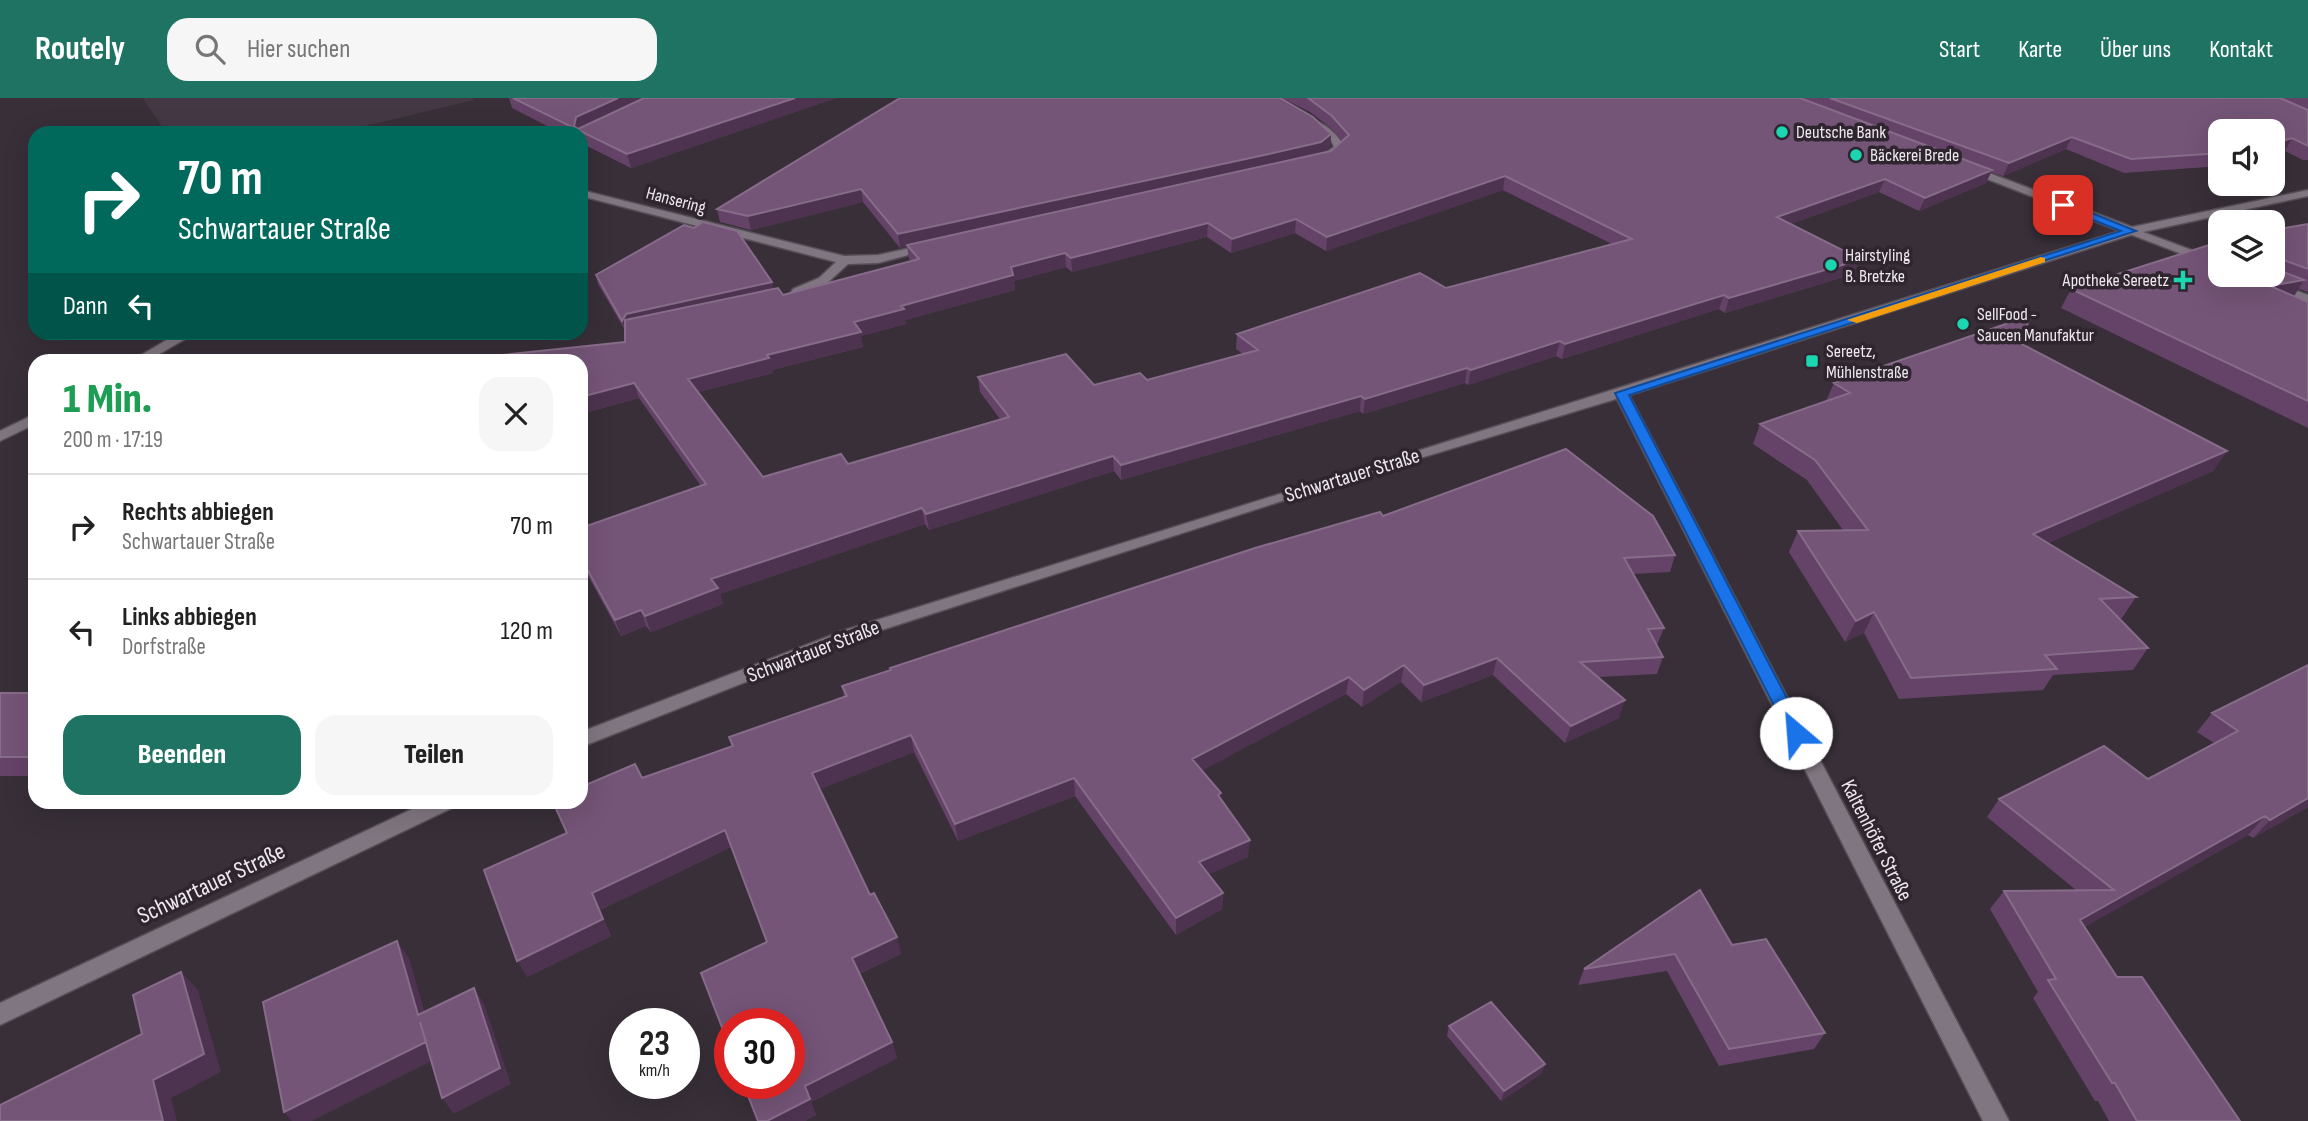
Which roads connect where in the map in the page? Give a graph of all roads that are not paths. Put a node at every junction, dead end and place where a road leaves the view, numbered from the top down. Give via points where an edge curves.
1 (1300, 116) edge
2 (1314, 162) edge
3 (1955, 163) edge
4 (2308, 193) edge
5 (588, 195) edge
6 (2131, 231) junction
7 (945, 244) edge
8 (844, 260) junction
9 (2208, 260) edge
10 (2276, 287) edge
11 (777, 297) edge
12 (2308, 299) edge
13 (176, 340) edge
14 (151, 354) edge
15 (1621, 393) junction
16 (28, 422) edge
17 (0, 438) edge
18 (588, 737) edge
19 (430, 809) edge
20 (0, 1014) edge
21 (1996, 1121) edge

1 - 2 street via 1328,133 1340,148
3 - 6 street
4 - 6 street, Schwartauer Straße
5 - 8 street, Hansering
6 - 9 street
6 - 15 street, Schwartauer Straße
7 - 8 street, Hansering via 878,259
8 - 11 street via 816,288
10 - 12 street
13 - 14 street
15 - 18 street, Schwartauer Straße via 852,634
15 - 21 street, Kaltenhöfer Straße
16 - 17 street
19 - 20 street, Schwartauer Straße

